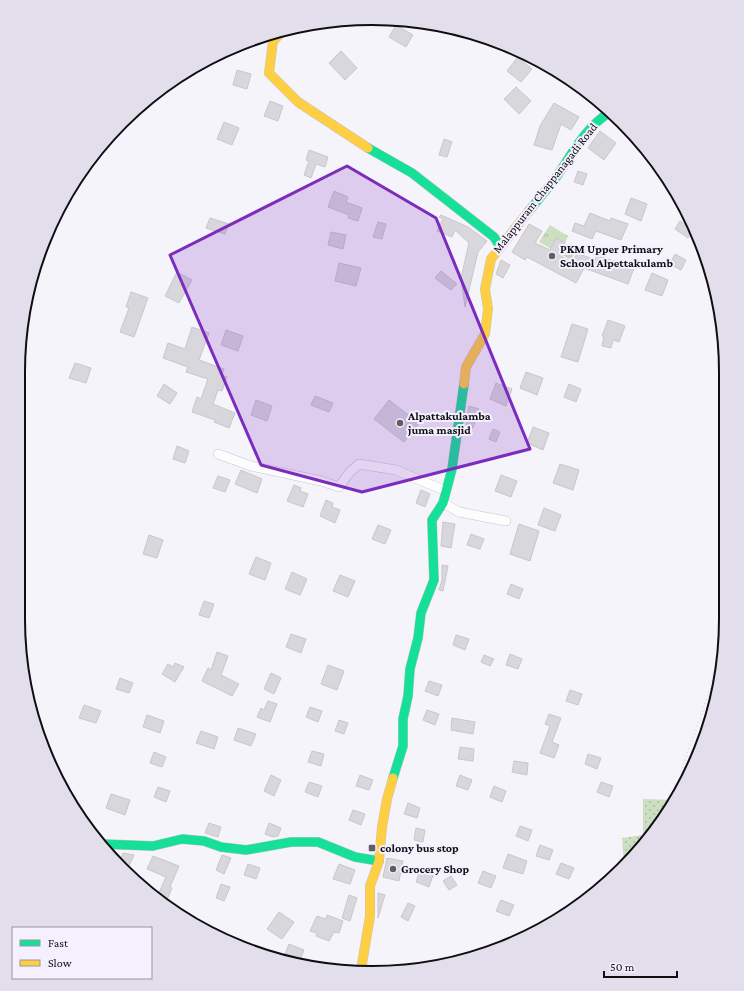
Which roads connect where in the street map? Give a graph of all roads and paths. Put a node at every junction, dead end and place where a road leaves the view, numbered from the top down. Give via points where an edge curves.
1 (275, 39) edge
2 (605, 115) edge
3 (499, 246) junction
4 (218, 454) dead end
5 (446, 491) junction
6 (443, 503) junction
7 (506, 521) dead end
8 (716, 662) edge
9 (682, 774) edge
10 (108, 844) edge
11 (380, 862) junction
12 (362, 966) edge

1 - 3 street via 269,73 293,97 358,142 412,173 494,237
2 - 3 street, Malappuram Chappanagadi Road via 584,134 557,176
3 - 5 street, Malappuram Chappanagadi Road via 491,258 485,289 488,309 485,334 466,367 458,431
4 - 5 street via 251,466 339,487 348,473 359,464 396,470
5 - 6 street, Malappuram Chappanagadi Road
6 - 7 street via 459,512
6 - 11 street, Malappuram Chappanagadi Road via 432,520 434,580 421,613 410,669 403,719 403,746 387,799
8 - 9 path via 711,687
10 - 11 street via 153,846 182,839 246,850 291,842 318,842 355,857
11 - 12 street, Malappuram Chappanagadi Road via 370,886 370,916

